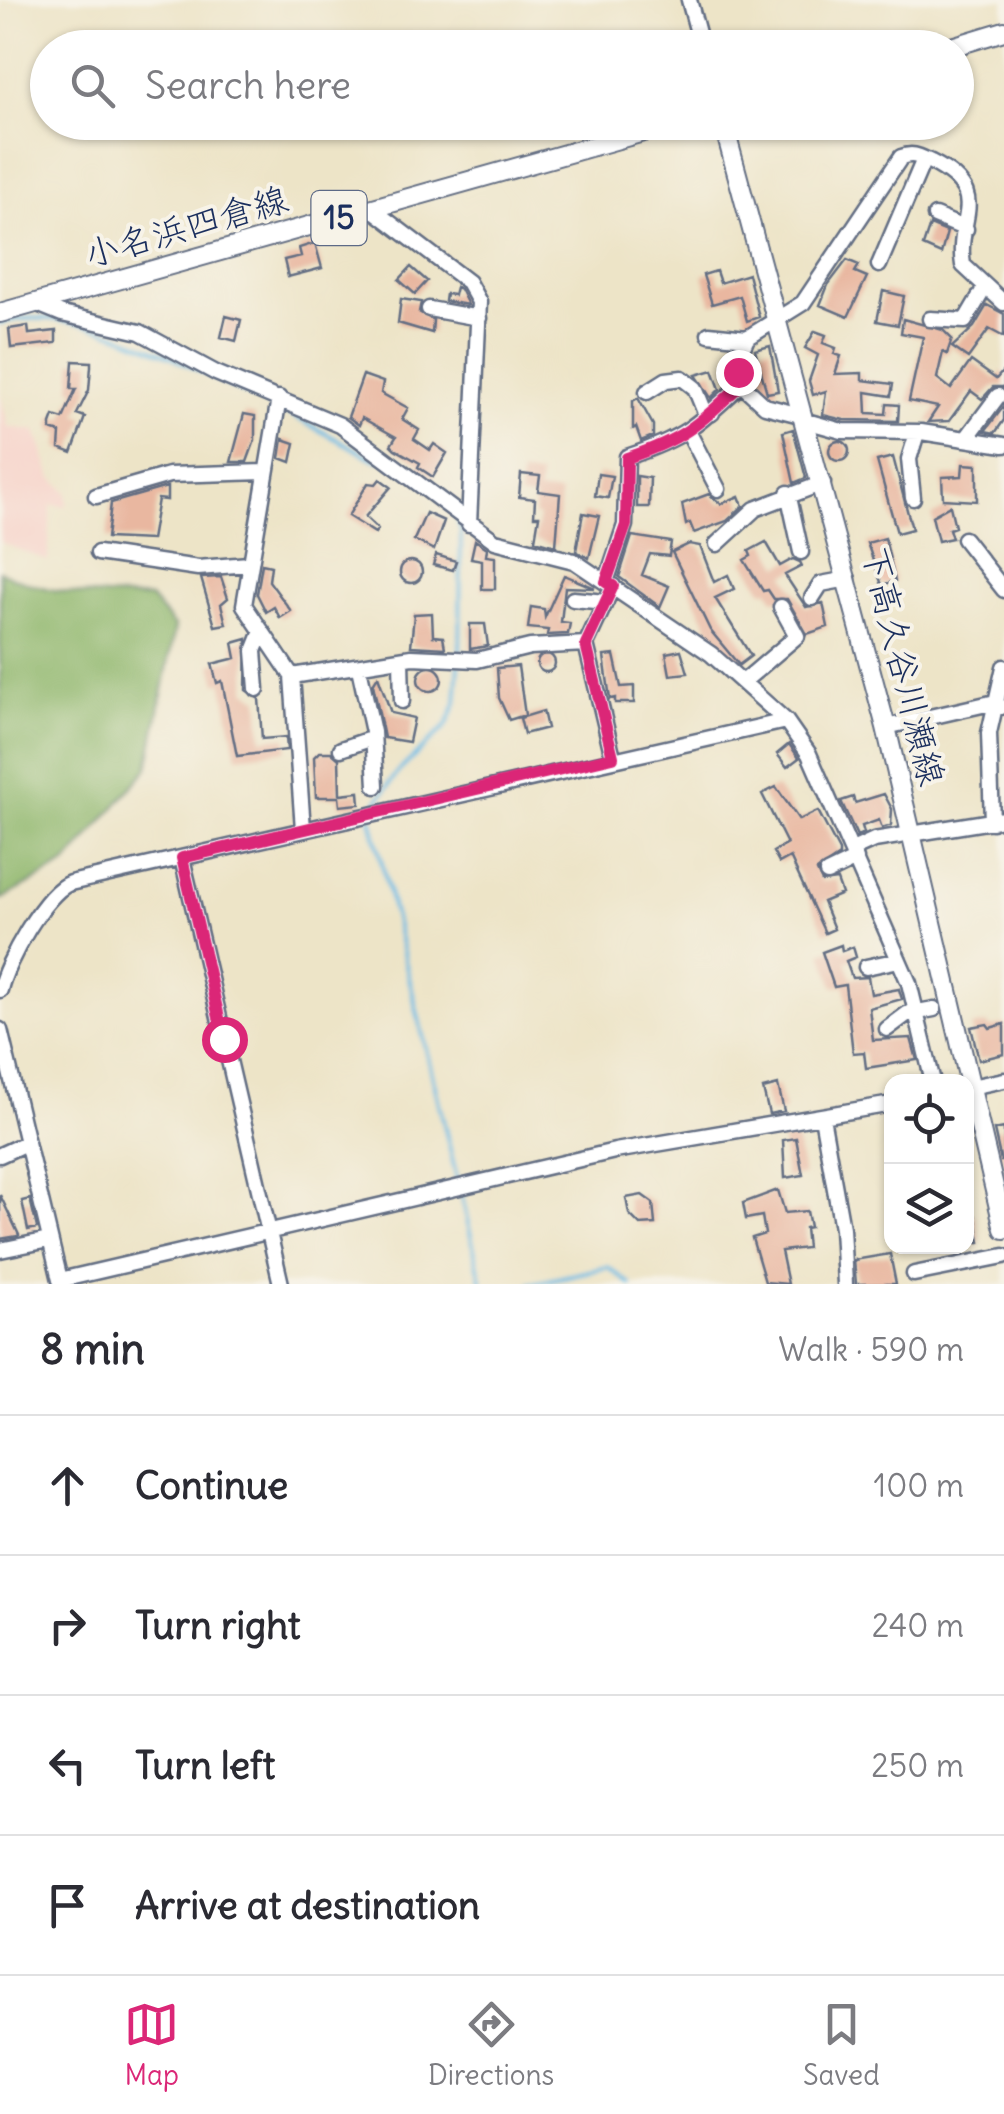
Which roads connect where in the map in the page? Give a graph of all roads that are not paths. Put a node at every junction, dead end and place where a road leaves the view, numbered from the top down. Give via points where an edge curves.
1 (689, 0) edge
2 (697, 30) edge
3 (1004, 31) edge
4 (974, 40) edge
5 (615, 140) edge
6 (728, 140) edge
7 (924, 159) junction
8 (372, 209) junction
9 (934, 216) dead end
10 (966, 229) junction
11 (879, 265) dead end
12 (985, 287) junction
13 (1004, 302) edge
14 (36, 303) junction
15 (429, 309) dead end
16 (0, 314) edge
17 (478, 318) junction
18 (778, 319) junction
19 (930, 319) dead end
20 (709, 334) dead end
21 (748, 338) junction
22 (739, 382) junction
23 (647, 392) dead end
24 (998, 396) dead end
25 (279, 398) junction
26 (712, 412) junction
27 (805, 419) junction
28 (917, 432) junction
29 (689, 433) junction
30 (966, 440) junction
31 (1004, 444) edge
32 (264, 472) junction
33 (823, 483) junction
34 (718, 489) dead end
35 (788, 493) junction
36 (96, 496) dead end
37 (913, 498) dead end
38 (469, 524) junction
39 (964, 539) dead end
40 (717, 544) dead end
41 (801, 552) dead end
42 (98, 553) dead end
43 (249, 564) junction
44 (848, 579) junction
45 (610, 584) junction
46 (1004, 590) edge
47 (812, 598) dead end
48 (573, 599) dead end
49 (606, 602) junction
50 (781, 607) dead end
51 (262, 630) junction
52 (586, 644) junction
53 (401, 660) junction
54 (1004, 667) edge
55 (360, 668) junction
56 (292, 676) junction
57 (743, 682) junction
58 (257, 688) dead end
59 (402, 701) dead end
60 (1000, 706) edge
61 (786, 721) junction
62 (886, 727) junction
63 (373, 738) junction
64 (341, 749) dead end
65 (613, 757) junction
66 (376, 786) dead end
67 (998, 820) edge
68 (303, 829) junction
69 (911, 836) junction
70 (854, 854) junction
71 (182, 858) junction
72 (827, 873) dead end
73 (900, 960) junction
74 (866, 967) dead end
75 (0, 990) edge
76 (934, 1009) dead end
77 (917, 1012) junction
78 (887, 1029) dead end
79 (0, 1030) edge
80 (4, 1063) edge
81 (931, 1074) edge
82 (965, 1074) edge
83 (1004, 1080) edge
84 (974, 1087) edge
85 (17, 1104) junction
86 (884, 1105) edge
87 (0, 1108) edge
88 (974, 1112) edge
89 (822, 1117) junction
90 (26, 1143) junction
91 (0, 1155) edge
92 (1004, 1229) edge
93 (268, 1232) junction
94 (49, 1240) junction
95 (0, 1250) edge
96 (1004, 1256) edge
97 (914, 1274) dead end
98 (60, 1282) edge
99 (280, 1284) edge
100 (845, 1284) edge

1 - 2 street
3 - 4 main road
5 - 8 main road, 小名浜四倉線 / 15
6 - 18 main road, 下高久谷川瀬線
7 - 10 street via 966,192
7 - 11 street
7 - 18 street via 912,154 897,160 803,303
8 - 14 main road, 小名浜四倉線 / 15
8 - 17 street via 468,282 479,302
9 - 10 street
10 - 12 street via 963,265
12 - 13 street
12 - 19 street via 965,321
14 - 16 main road, 小名浜四倉線 / 15
14 - 25 street via 140,332
15 - 17 street
17 - 38 street
18 - 21 street
18 - 27 main road, 下高久谷川瀬線
20 - 21 street
21 - 22 street via 737,362
22 - 26 street
22 - 27 street via 770,408
23 - 26 street via 682,378
24 - 30 street
25 - 32 street
25 - 38 street via 357,434
26 - 29 street
27 - 28 street via 856,433
27 - 33 main road, 下高久谷川瀬線
28 - 30 street
28 - 37 street via 909,459
29 - 34 street
29 - 45 street via 627,458 626,525
30 - 31 street
32 - 36 street via 168,475
32 - 43 street
33 - 35 street
33 - 44 main road, 下高久谷川瀬線
35 - 40 street via 754,509
35 - 41 street
38 - 45 street via 495,542 574,561
39 - 46 street
42 - 43 street via 198,568
43 - 51 street via 244,605
44 - 47 street via 821,584
44 - 62 main road, 下高久谷川瀬線
45 - 49 street
45 - 57 street
48 - 49 street
49 - 52 street
50 - 57 street via 798,636
51 - 56 street
51 - 58 street via 249,652
52 - 53 street
52 - 65 street
53 - 55 street
53 - 59 street
54 - 60 street
55 - 56 street
55 - 63 street
56 - 68 street
57 - 61 street
60 - 62 street
60 - 67 street via 989,732
61 - 65 street
61 - 70 street via 809,754
62 - 69 main road, 下高久谷川瀬線
63 - 64 street
63 - 66 street
65 - 68 street
67 - 69 street
68 - 71 street
69 - 70 street via 874,840
69 - 82 main road, 下高久谷川瀬線
70 - 72 street
70 - 73 street
71 - 75 street via 58,887 7,965
71 - 93 street
73 - 74 street
73 - 77 street
76 - 77 street
77 - 78 street
77 - 81 street
79 - 80 street
80 - 85 street
83 - 84 street
85 - 87 street
85 - 90 street
86 - 89 street
88 - 92 main road, 下高久谷川瀬線
89 - 93 street via 614,1150
89 - 100 street
90 - 91 street
90 - 94 street
93 - 98 street
93 - 99 street
94 - 95 street
94 - 98 street
96 - 97 street

